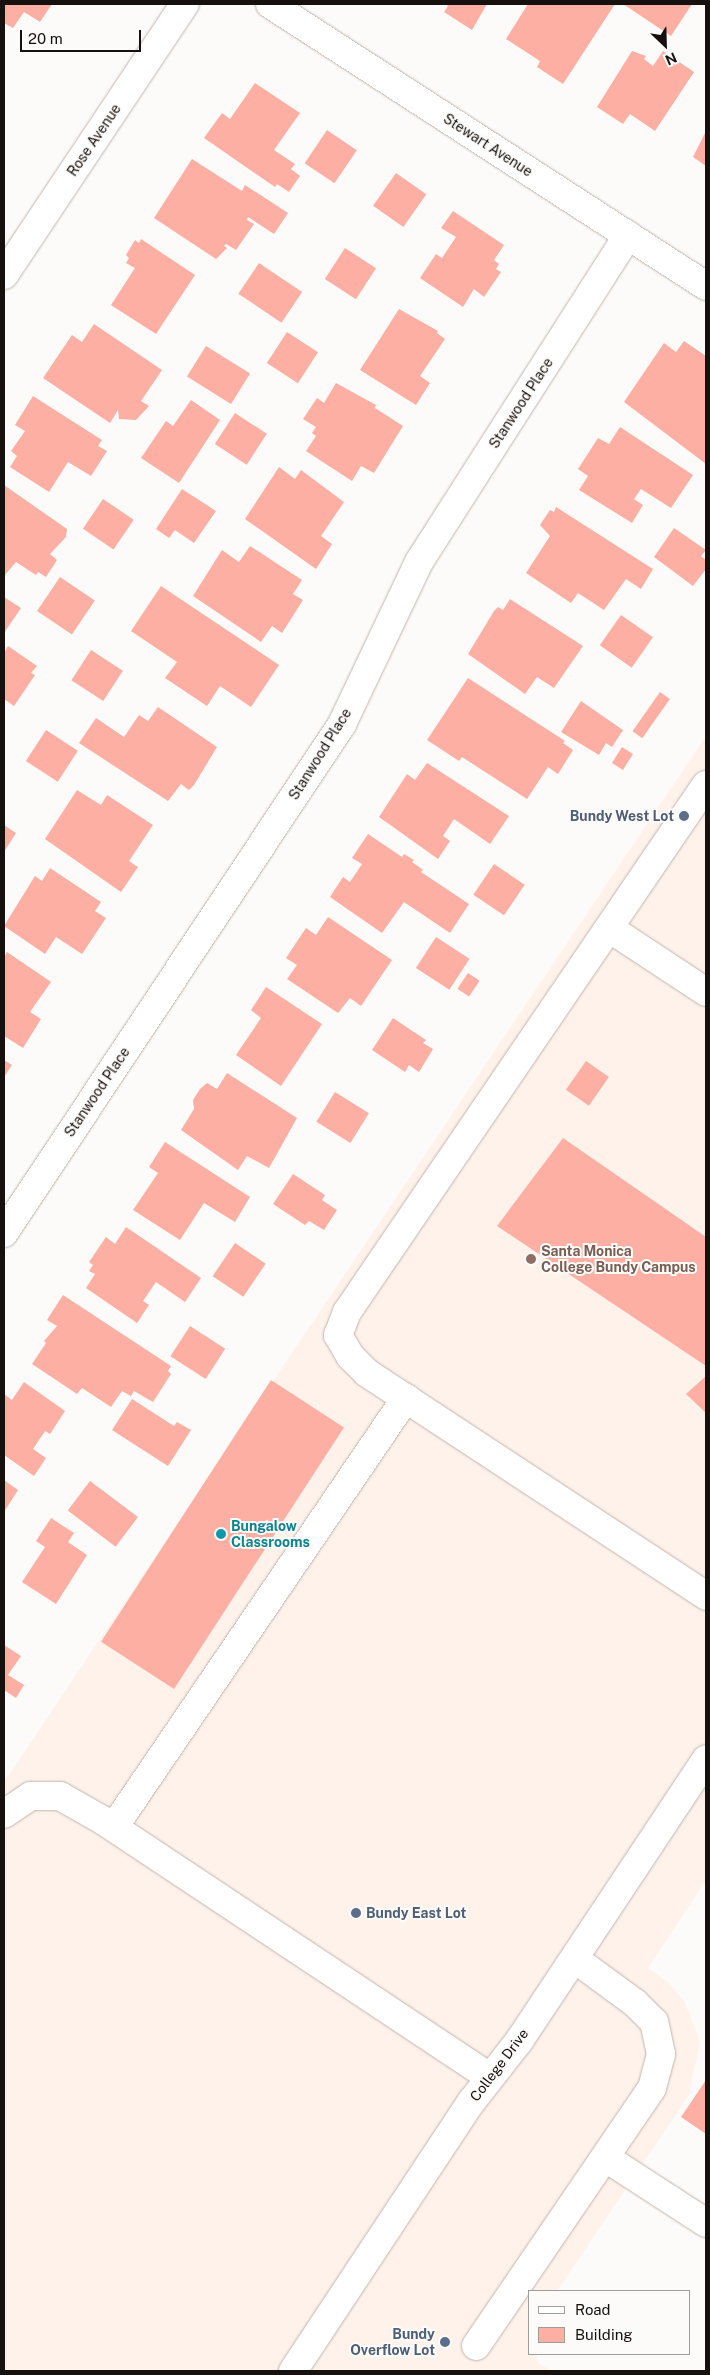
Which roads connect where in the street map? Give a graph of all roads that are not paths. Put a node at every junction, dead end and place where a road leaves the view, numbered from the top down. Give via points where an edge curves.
1 (185, 4) edge
2 (270, 4) edge
3 (628, 236) junction
4 (4, 275) edge
5 (706, 286) edge
6 (706, 785) edge
7 (609, 928) junction
8 (706, 992) edge
9 (4, 1233) edge
10 (406, 1398) junction
11 (706, 1596) edge
12 (706, 1760) edge
13 (4, 1814) edge
14 (114, 1828) junction
15 (575, 1959) junction
16 (488, 2077) junction
17 (606, 2158) junction
18 (706, 2223) edge
19 (476, 2346) dead end
20 (293, 2371) edge

1 - 4 street, Rose Avenue
2 - 3 street, Stewart Avenue
3 - 5 street, Stewart Avenue
3 - 9 street, Stanwood Place via 419,562 342,724
6 - 7 street
7 - 8 street
7 - 10 street via 347,1312 338,1335 350,1356 367,1372
10 - 11 street
10 - 14 street
12 - 15 street, College Drive
13 - 14 street via 31,1796 60,1796
14 - 16 street
15 - 16 street, College Drive via 519,2041
15 - 17 street via 635,2003 654,2022 661,2054 652,2088
16 - 20 street, College Drive
17 - 18 street
17 - 19 street

